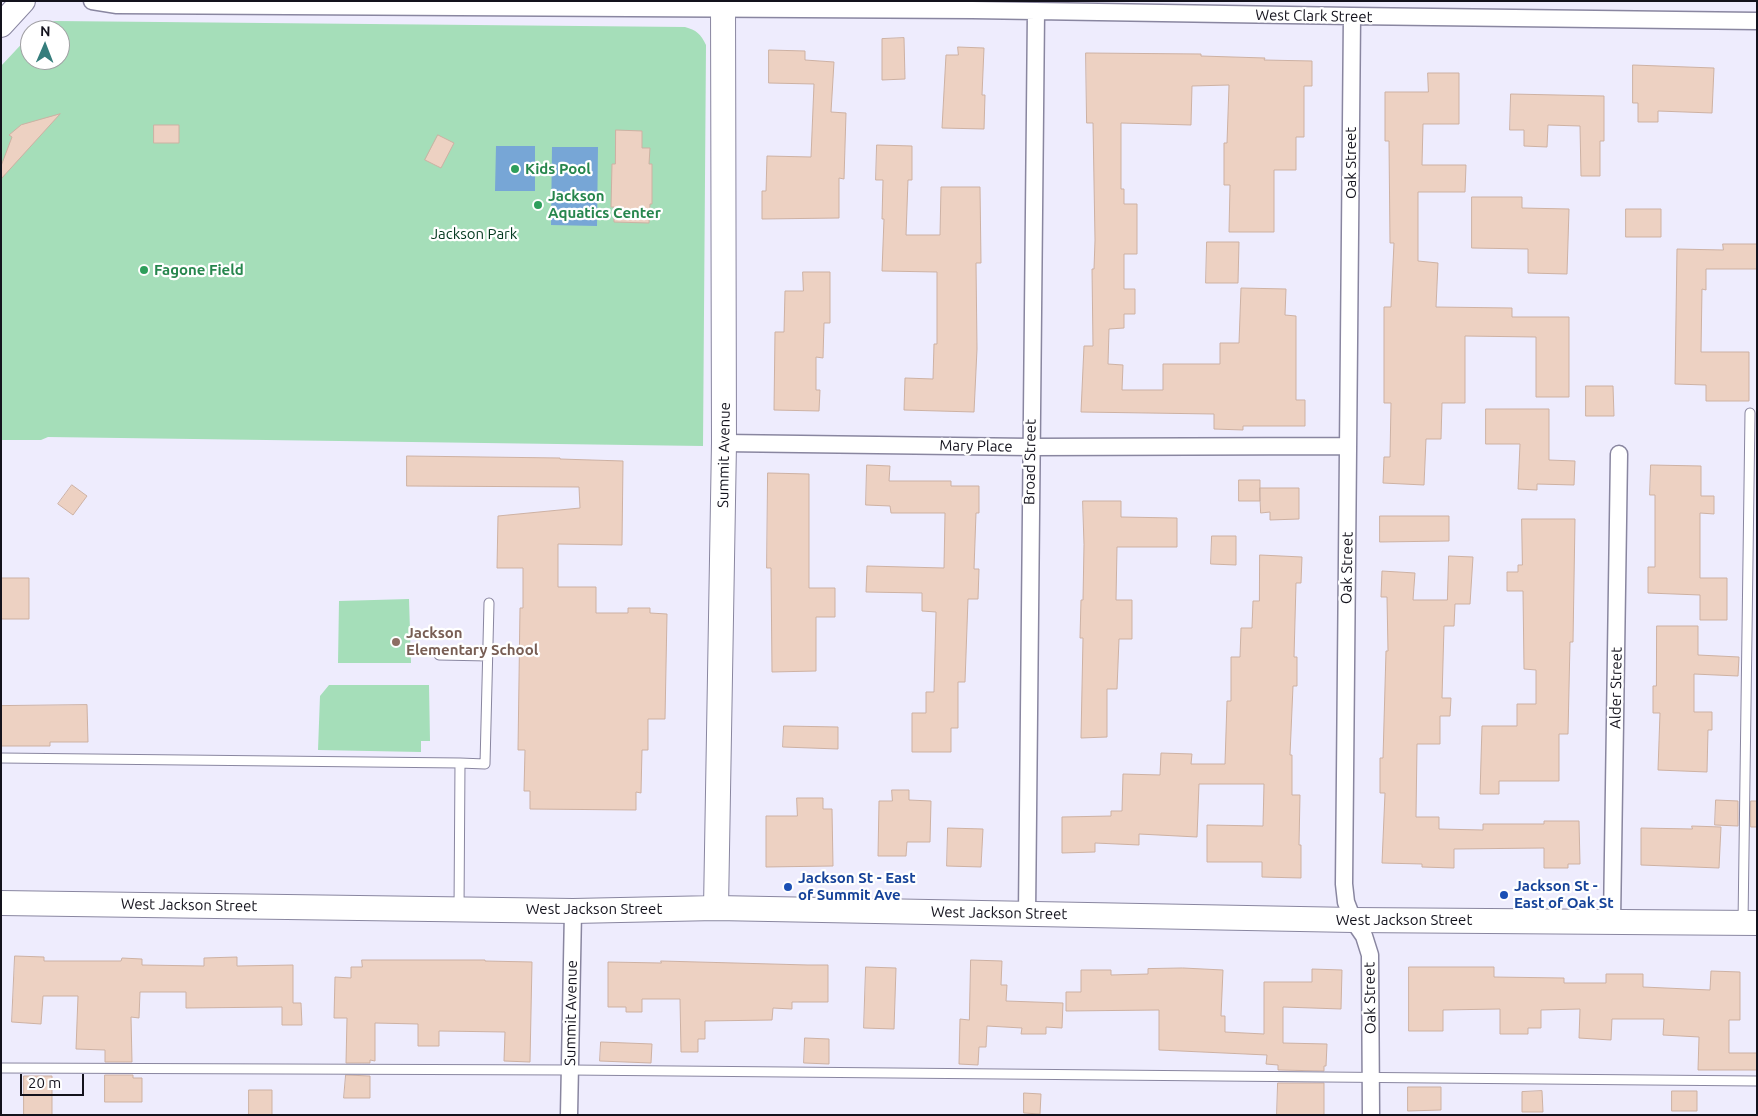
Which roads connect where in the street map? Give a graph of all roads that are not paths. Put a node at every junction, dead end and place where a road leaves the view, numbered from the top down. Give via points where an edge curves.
1 (23, 1) edge
2 (92, 1) edge
3 (722, 5) edge
4 (972, 5) edge
5 (1036, 11) junction
6 (1352, 16) junction
7 (1757, 21) edge
8 (1, 25) edge
9 (1750, 413) dead end
10 (724, 443) junction
11 (1348, 446) junction
12 (1030, 447) junction
13 (1620, 454) dead end
14 (489, 603) dead end
15 (439, 655) dead end
16 (488, 656) junction
17 (1, 758) edge
18 (460, 763) junction
19 (1, 903) edge
20 (716, 908) junction
21 (459, 909) junction
22 (573, 910) junction
23 (1027, 913) junction
24 (1353, 920) junction
25 (1612, 921) junction
26 (1750, 923) edge
27 (1, 1068) edge
28 (570, 1070) junction
29 (1372, 1077) junction
30 (1757, 1081) edge
31 (569, 1115) edge
32 (1371, 1115) edge

1 - 8 street
2 - 3 street, West Clark Street via 117,5
3 - 4 street, West Clark Street
3 - 10 street, Summit Avenue
4 - 5 street, West Clark Street
5 - 6 street, West Clark Street
5 - 12 street, Broad Street
6 - 7 street, West Clark Street
6 - 11 street, Oak Street
9 - 26 lane
10 - 12 street, Mary Place
10 - 20 street, Summit Avenue
11 - 12 street, Mary Place
11 - 24 street, Oak Street via 1344,884
12 - 23 street, Broad Street
13 - 25 street, Alder Street
14 - 16 lane
15 - 16 lane
16 - 18 lane via 485,764
17 - 18 lane
18 - 21 lane
19 - 21 street, West Jackson Street
20 - 22 street, West Jackson Street
20 - 23 street, West Jackson Street
21 - 22 street, West Jackson Street
22 - 28 street, Summit Avenue
23 - 24 street, West Jackson Street
24 - 25 street, West Jackson Street
24 - 29 street, Oak Street via 1364,936 1370,955
25 - 26 street, West Jackson Street
27 - 28 lane
28 - 29 lane
28 - 31 street, Summit Avenue
29 - 30 lane
29 - 32 street, Oak Street

